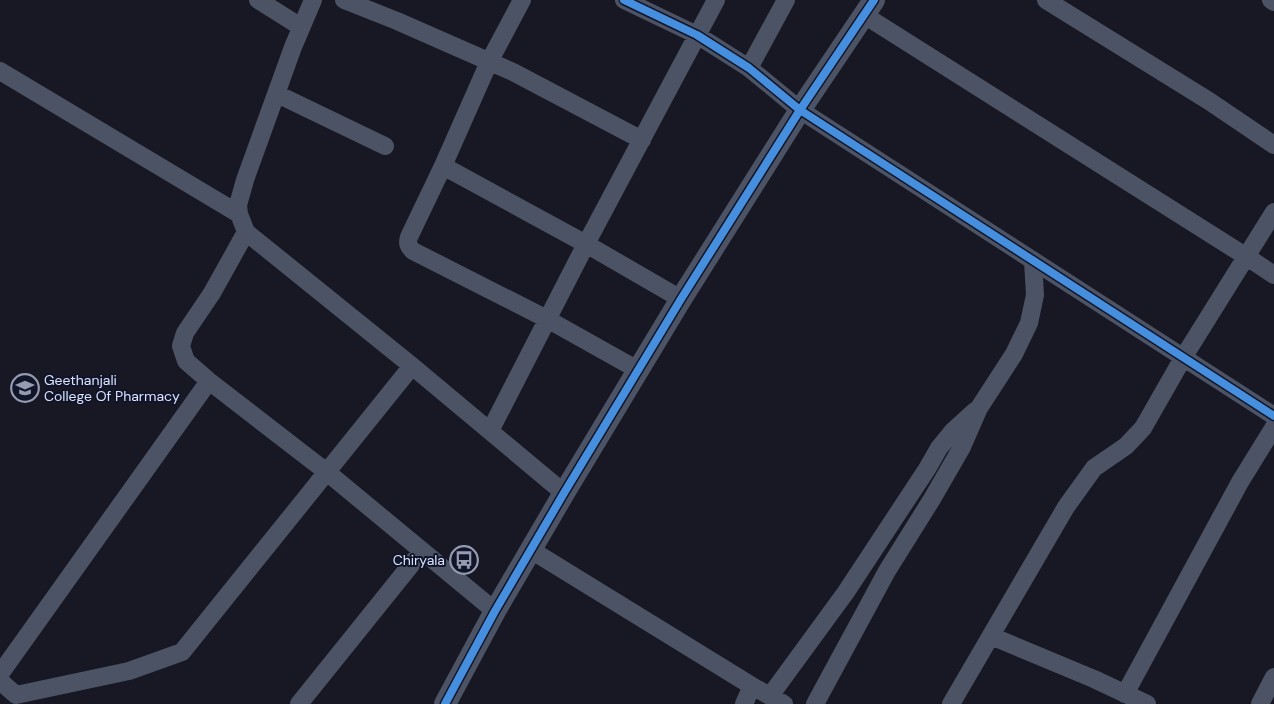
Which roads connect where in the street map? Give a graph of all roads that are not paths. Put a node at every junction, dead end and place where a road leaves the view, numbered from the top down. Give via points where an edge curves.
1 (258, 0) edge
2 (313, 0) edge
3 (344, 0) edge
4 (522, 0) edge
5 (624, 0) edge
6 (716, 0) edge
7 (786, 0) edge
8 (1046, 0) edge
9 (869, 8) edge
10 (301, 27) junction
11 (698, 35) junction
12 (489, 62) junction
13 (749, 68) junction
14 (0, 70) edge
15 (277, 94) junction
16 (800, 110) junction
17 (642, 140) junction
18 (1274, 145) edge
19 (386, 146) dead end
20 (443, 166) junction
21 (1274, 212) edge
22 (239, 214) junction
23 (246, 232) junction
24 (586, 244) junction
25 (1247, 257) junction
26 (1033, 260) junction
27 (1274, 275) edge
28 (681, 300) junction
29 (547, 318) junction
30 (1183, 358) junction
31 (412, 366) junction
32 (638, 370) junction
33 (209, 381) junction
34 (979, 408) junction
35 (1274, 416) edge
36 (1274, 427) edge
37 (490, 431) junction
38 (328, 473) junction
39 (564, 493) junction
40 (531, 550) junction
41 (422, 551) junction
42 (495, 611) junction
43 (991, 636) junction
44 (0, 674) edge
45 (1274, 677) edge
46 (0, 681) edge
47 (752, 686) junction
48 (1125, 694) junction
49 (777, 700) edge
50 (16, 701) edge
51 (300, 704) edge
52 (446, 704) edge
53 (744, 704) edge
54 (815, 704) edge
55 (951, 704) edge
56 (1147, 704) edge
57 (1260, 704) edge

1 - 10 street
2 - 10 street
3 - 12 street
4 - 12 street
5 - 11 street
6 - 11 street
7 - 13 street
8 - 18 street
9 - 16 street
9 - 25 street
10 - 15 street
11 - 13 street
11 - 17 street
12 - 17 street
12 - 20 street
13 - 16 street
14 - 22 street
15 - 19 street
15 - 22 street via 245,180 238,204
16 - 26 street
16 - 28 street
17 - 24 street
20 - 24 street
20 - 29 street via 409,237 409,247
21 - 25 street
22 - 23 street
23 - 31 street
23 - 33 street via 212,293 185,332 182,346 186,361
24 - 28 street
24 - 29 street
25 - 27 street
25 - 30 street
26 - 30 street
26 - 34 street via 1035,295 1029,322 1014,354
28 - 32 street
29 - 32 street
29 - 37 street
30 - 35 street
30 - 43 street via 1143,428 1126,446 1094,468 1066,507
31 - 37 street
31 - 38 street
32 - 39 street
33 - 38 street
33 - 44 street
34 - 49 street via 952,431 939,448
34 - 54 street via 962,447 888,571
36 - 48 street via 1240,482
37 - 39 street
38 - 41 street
38 - 50 street via 182,652 129,671
39 - 40 street
40 - 42 street
40 - 47 street
41 - 42 street
41 - 51 street
42 - 52 street
43 - 48 street
43 - 55 street
45 - 57 street
46 - 50 street
47 - 49 street
47 - 53 street
48 - 56 street

